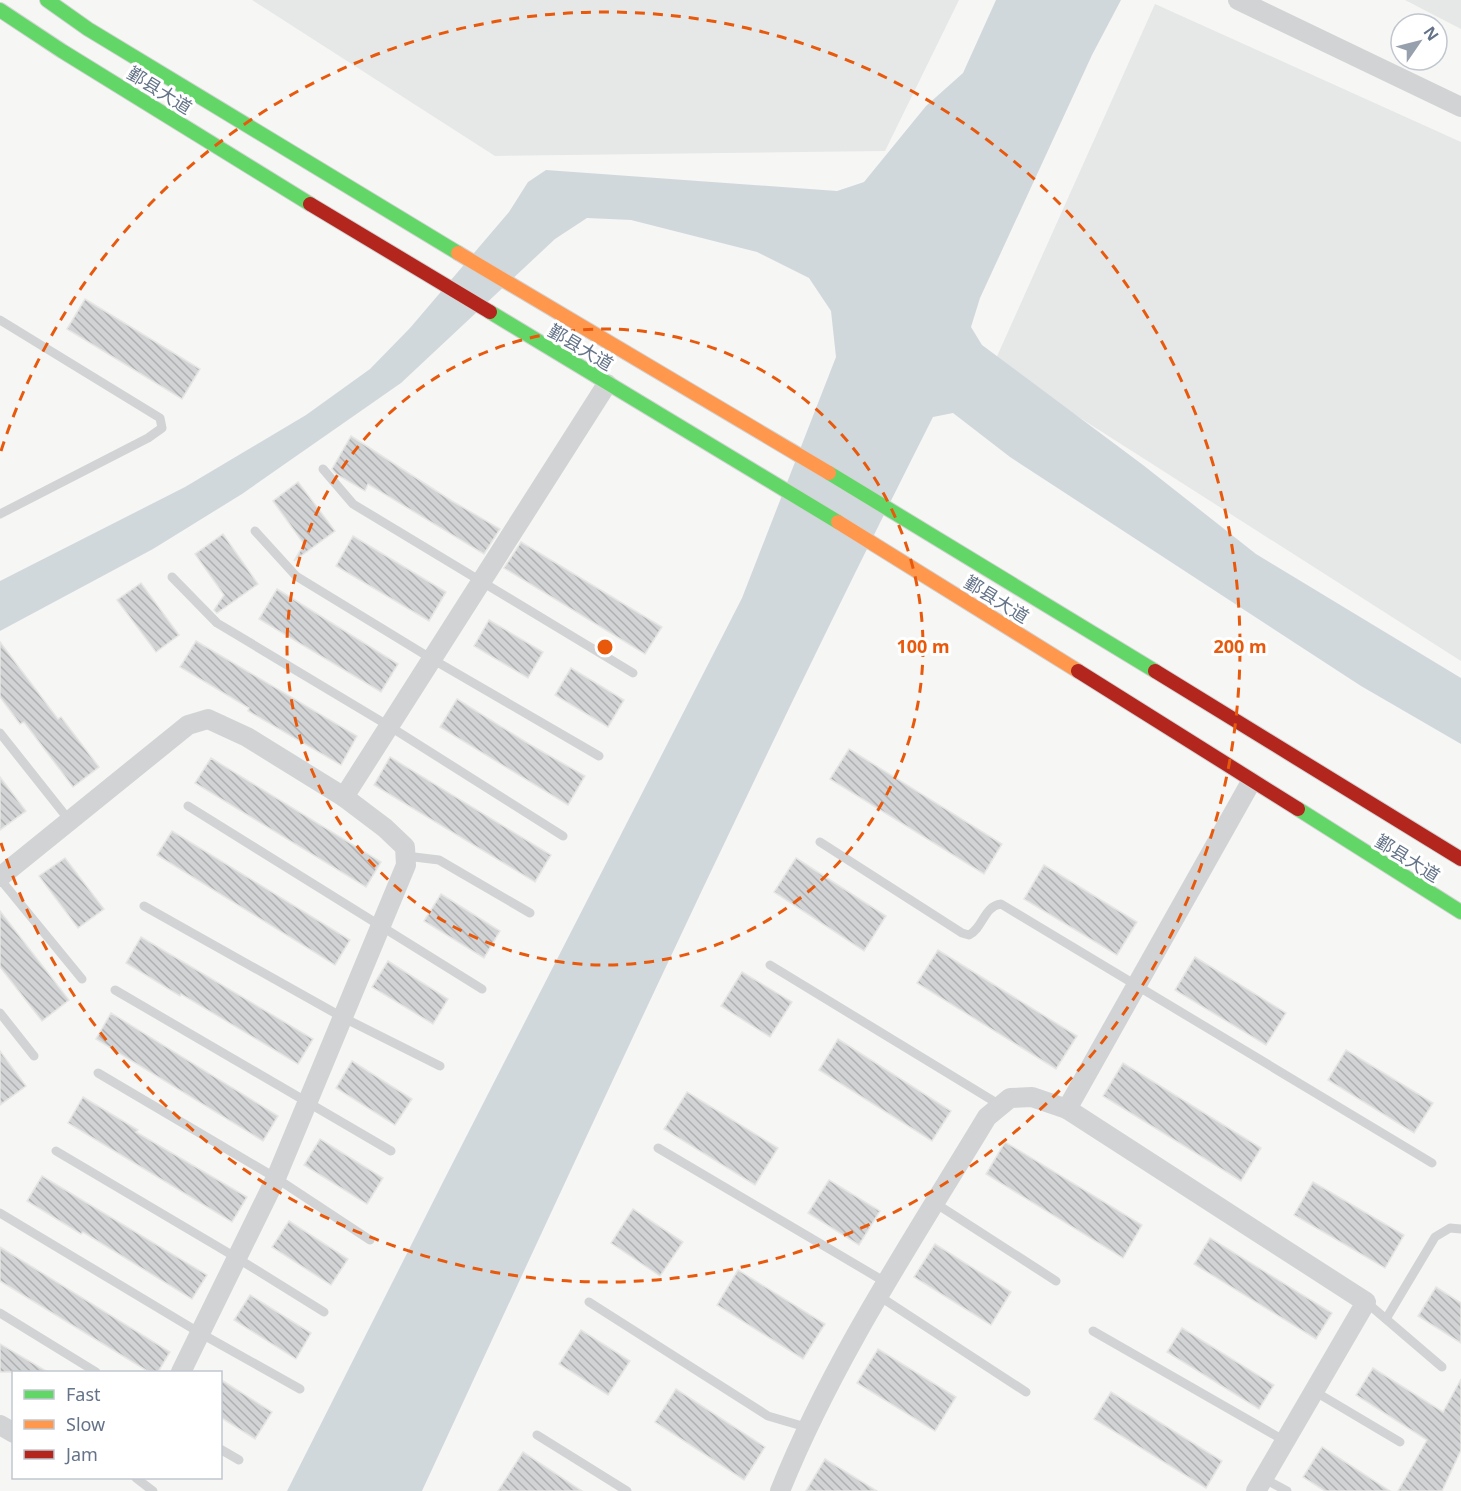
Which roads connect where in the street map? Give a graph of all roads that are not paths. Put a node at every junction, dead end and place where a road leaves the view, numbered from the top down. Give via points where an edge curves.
1 (47, 0) edge
2 (1238, 0) edge
3 (0, 10) edge
4 (1461, 107) edge
5 (0, 320) edge
6 (607, 384) junction
7 (323, 469) dead end
8 (0, 514) edge
9 (255, 531) dead end
10 (172, 577) dead end
11 (482, 582) junction
12 (432, 659) junction
13 (633, 673) dead end
14 (389, 726) junction
15 (0, 733) edge
16 (599, 756) dead end
17 (1251, 782) junction
18 (344, 797) junction
19 (188, 806) dead end
20 (69, 820) junction
21 (563, 836) dead end
22 (819, 842) dead end
23 (406, 856) junction
24 (1461, 860) edge
25 (0, 878) edge
26 (144, 906) dead end
27 (1461, 912) edge
28 (530, 913) dead end
29 (381, 925) junction
30 (770, 965) dead end
31 (82, 980) dead end
32 (1136, 985) junction
33 (482, 989) dead end
34 (115, 990) dead end
35 (0, 1013) edge
36 (342, 1017) junction
37 (34, 1056) dead end
38 (440, 1066) dead end
39 (98, 1073) dead end
40 (307, 1102) junction
41 (999, 1105) junction
42 (1067, 1109) junction
43 (658, 1148) dead end
44 (56, 1151) dead end
45 (391, 1151) dead end
46 (1432, 1163) dead end
47 (276, 1178) junction
48 (935, 1203) junction
49 (0, 1213) edge
50 (1461, 1229) edge
51 (370, 1240) dead end
52 (237, 1258) junction
53 (1056, 1281) dead end
54 (883, 1289) junction
55 (589, 1302) dead end
56 (1366, 1302) junction
57 (324, 1312) dead end
58 (0, 1313) edge
59 (1386, 1319) junction
60 (1093, 1331) dead end
61 (200, 1333) junction
62 (1442, 1367) dead end
63 (94, 1371) edge
64 (181, 1371) edge
65 (300, 1389) dead end
66 (1314, 1391) junction
67 (1026, 1392) dead end
68 (809, 1428) junction
69 (537, 1435) dead end
70 (1285, 1441) junction
71 (1400, 1442) dead end
72 (222, 1450) edge
73 (239, 1460) dead end
74 (137, 1479) edge
75 (1259, 1484) edge
76 (153, 1491) edge
77 (627, 1491) edge
78 (780, 1491) edge
79 (1287, 1491) edge

1 - 24 main road, 鄞县大道 via 179,85 923,529
2 - 4 street
3 - 6 main road, 鄞县大道
5 - 8 lane via 160,418 162,428
6 - 11 street
6 - 17 main road, 鄞县大道 via 905,562
7 - 11 lane via 353,504
9 - 12 lane via 296,576
10 - 14 lane via 217,623
11 - 12 street
11 - 13 lane
12 - 14 street
12 - 16 lane
14 - 18 street
14 - 21 lane
15 - 20 lane
17 - 27 main road, 鄞县大道
17 - 32 street
18 - 20 street via 246,737 208,719 188,725
18 - 23 street via 405,847
19 - 29 lane
20 - 25 street
22 - 32 lane via 962,933 974,933 989,910 1001,904
23 - 28 lane via 439,860
23 - 29 street via 406,865
25 - 31 lane
26 - 36 lane
29 - 33 lane
29 - 36 street
30 - 41 lane
32 - 42 street
32 - 46 lane
34 - 40 lane
35 - 37 lane
36 - 38 lane
36 - 40 street
39 - 47 lane
40 - 45 lane
40 - 47 street
41 - 42 street via 1010,1098 1032,1097
41 - 48 street via 987,1117
42 - 56 street
43 - 54 lane
44 - 52 lane
47 - 51 lane
47 - 52 street
48 - 53 lane
48 - 54 street
49 - 61 lane
50 - 59 lane via 1450,1228 1435,1237
52 - 57 lane
52 - 61 street
54 - 67 lane
54 - 68 street
55 - 68 lane via 768,1416
56 - 59 lane
56 - 66 street
58 - 63 lane
59 - 62 lane
60 - 70 lane
61 - 64 street
61 - 65 lane
66 - 70 street
66 - 71 lane
68 - 78 street
69 - 77 lane
70 - 75 street
72 - 73 lane
74 - 76 lane
75 - 79 lane

